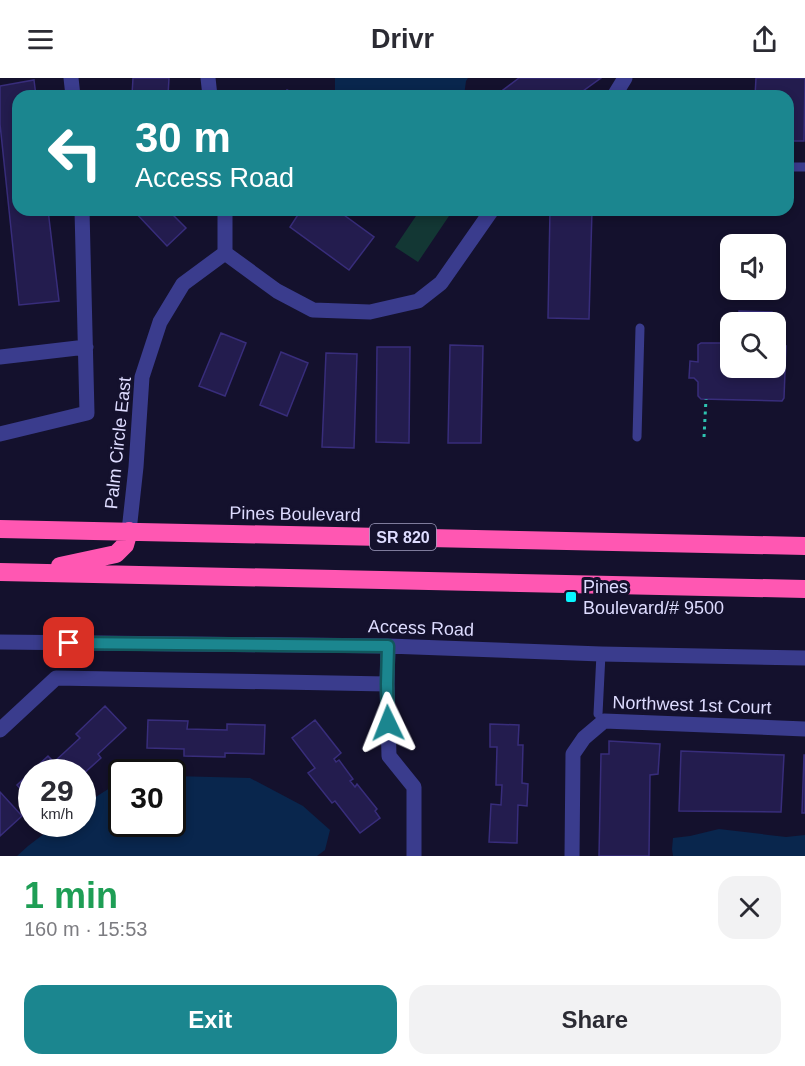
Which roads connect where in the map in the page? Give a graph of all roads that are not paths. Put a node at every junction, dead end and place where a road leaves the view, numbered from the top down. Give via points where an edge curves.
1 (82, 216) edge
2 (225, 216) edge
3 (488, 216) edge
4 (225, 253) junction
5 (640, 328) dead end
6 (86, 347) junction
7 (0, 357) edge
8 (0, 434) edge
9 (637, 436) dead end
10 (0, 529) edge
11 (129, 531) junction
12 (805, 546) edge
13 (0, 572) edge
14 (26, 573) junction
15 (805, 589) edge
16 (0, 642) edge
17 (388, 646) junction
18 (601, 654) junction
19 (805, 658) edge
20 (387, 684) junction
21 (598, 721) junction
22 (805, 729) edge
23 (0, 730) edge
24 (414, 856) edge
25 (572, 856) edge

1 - 6 street
2 - 4 street
3 - 4 street via 441,283 418,301 370,312 313,310 277,291
4 - 11 street, Palm Circle East via 183,284 160,322 142,377
5 - 9 lane
6 - 7 street
6 - 8 street via 87,413
10 - 11 highway, Pines Boulevard / SR 820
11 - 12 highway, Pines Boulevard / SR 820
11 - 14 highway via 125,545 116,554
13 - 14 highway
14 - 15 highway
16 - 17 street, Access Road
17 - 18 street, Access Road
17 - 20 street
18 - 19 street, Access Road
18 - 21 lane
20 - 23 street via 56,678
20 - 24 street via 389,756 414,787
21 - 22 street, Northwest 1st Court
21 - 25 street, Northwest 1st Court via 573,754

